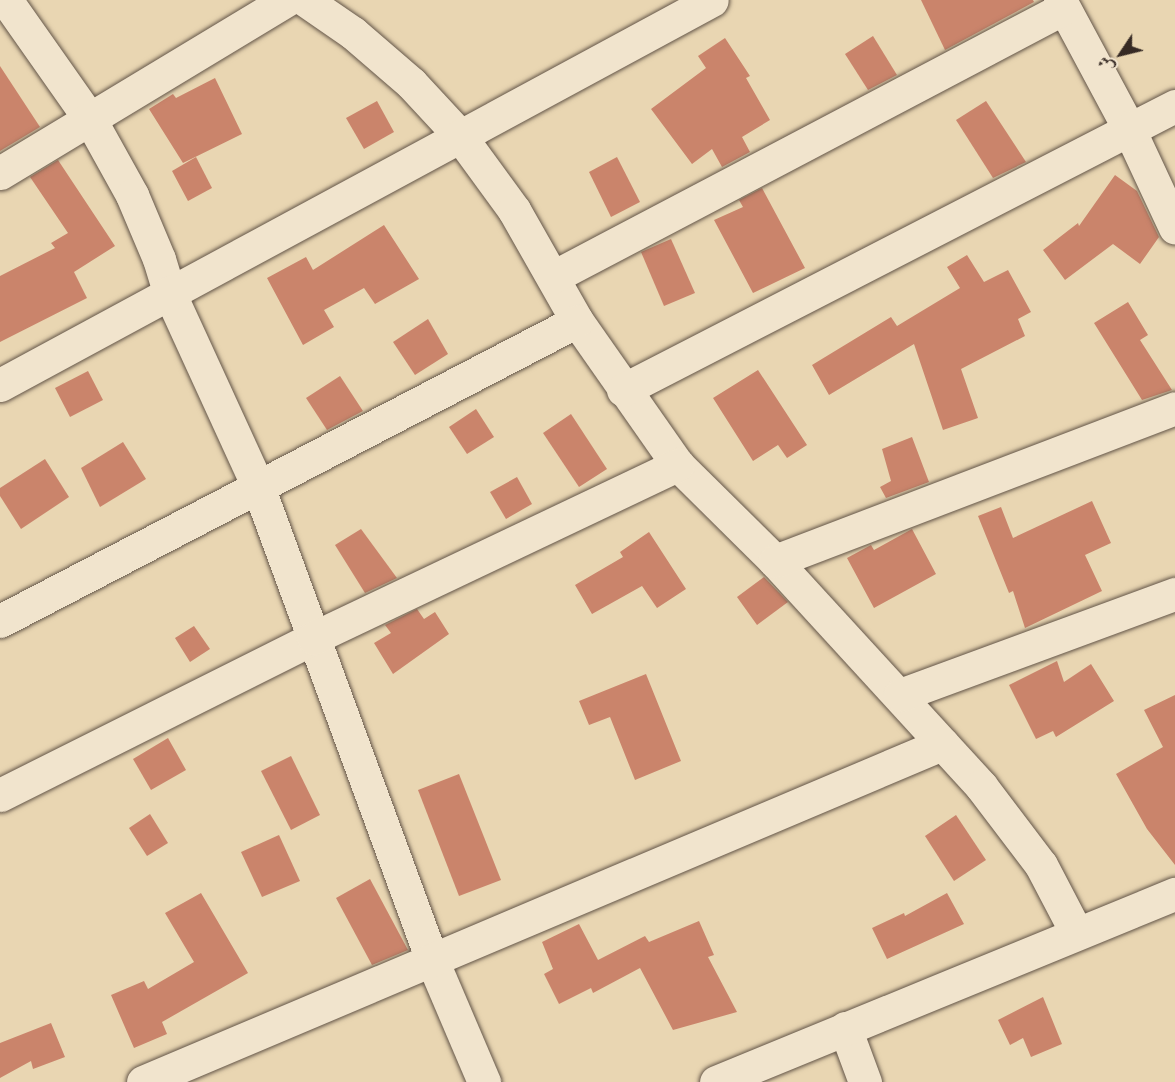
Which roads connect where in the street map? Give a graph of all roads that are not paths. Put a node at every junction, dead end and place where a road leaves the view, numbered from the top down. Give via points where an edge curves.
1 (6, 0) edge
2 (286, 0) edge
3 (305, 0) edge
4 (712, 0) edge
5 (1062, 4) edge
6 (1175, 106) edge
7 (91, 121) junction
8 (1128, 128) junction
9 (460, 136) junction
10 (0, 173) edge
11 (1175, 228) edge
12 (553, 277) junction
13 (169, 292) junction
14 (577, 321) junction
15 (0, 385) edge
16 (623, 390) junction
17 (1175, 408) edge
18 (678, 465) junction
19 (259, 489) junction
20 (775, 561) junction
21 (1175, 594) edge
22 (0, 621) edge
23 (313, 638) junction
24 (900, 695) junction
25 (942, 744) junction
26 (0, 795) edge
27 (1175, 894) edge
28 (1076, 932) junction
29 (432, 960) junction
30 (845, 1028) junction
31 (143, 1082) edge
32 (484, 1082) edge
33 (716, 1082) edge
34 (865, 1082) edge

1 - 7 street
2 - 7 street
3 - 9 street via 411,83
4 - 9 street
5 - 8 street
5 - 12 street
6 - 8 street
7 - 10 street
7 - 13 street via 132,195
8 - 11 street
8 - 16 street
9 - 12 street via 514,210
9 - 13 street
12 - 14 street
13 - 15 street
13 - 19 street
14 - 16 street
14 - 19 street
16 - 18 street
17 - 20 street
18 - 20 street
18 - 23 street
19 - 22 street
19 - 23 street
20 - 24 street
21 - 24 street
23 - 26 street
23 - 29 street
24 - 25 street
25 - 28 street via 981,786 1041,865
25 - 29 street
27 - 28 street
28 - 30 street
29 - 31 street
29 - 32 street
30 - 33 street
30 - 34 street

